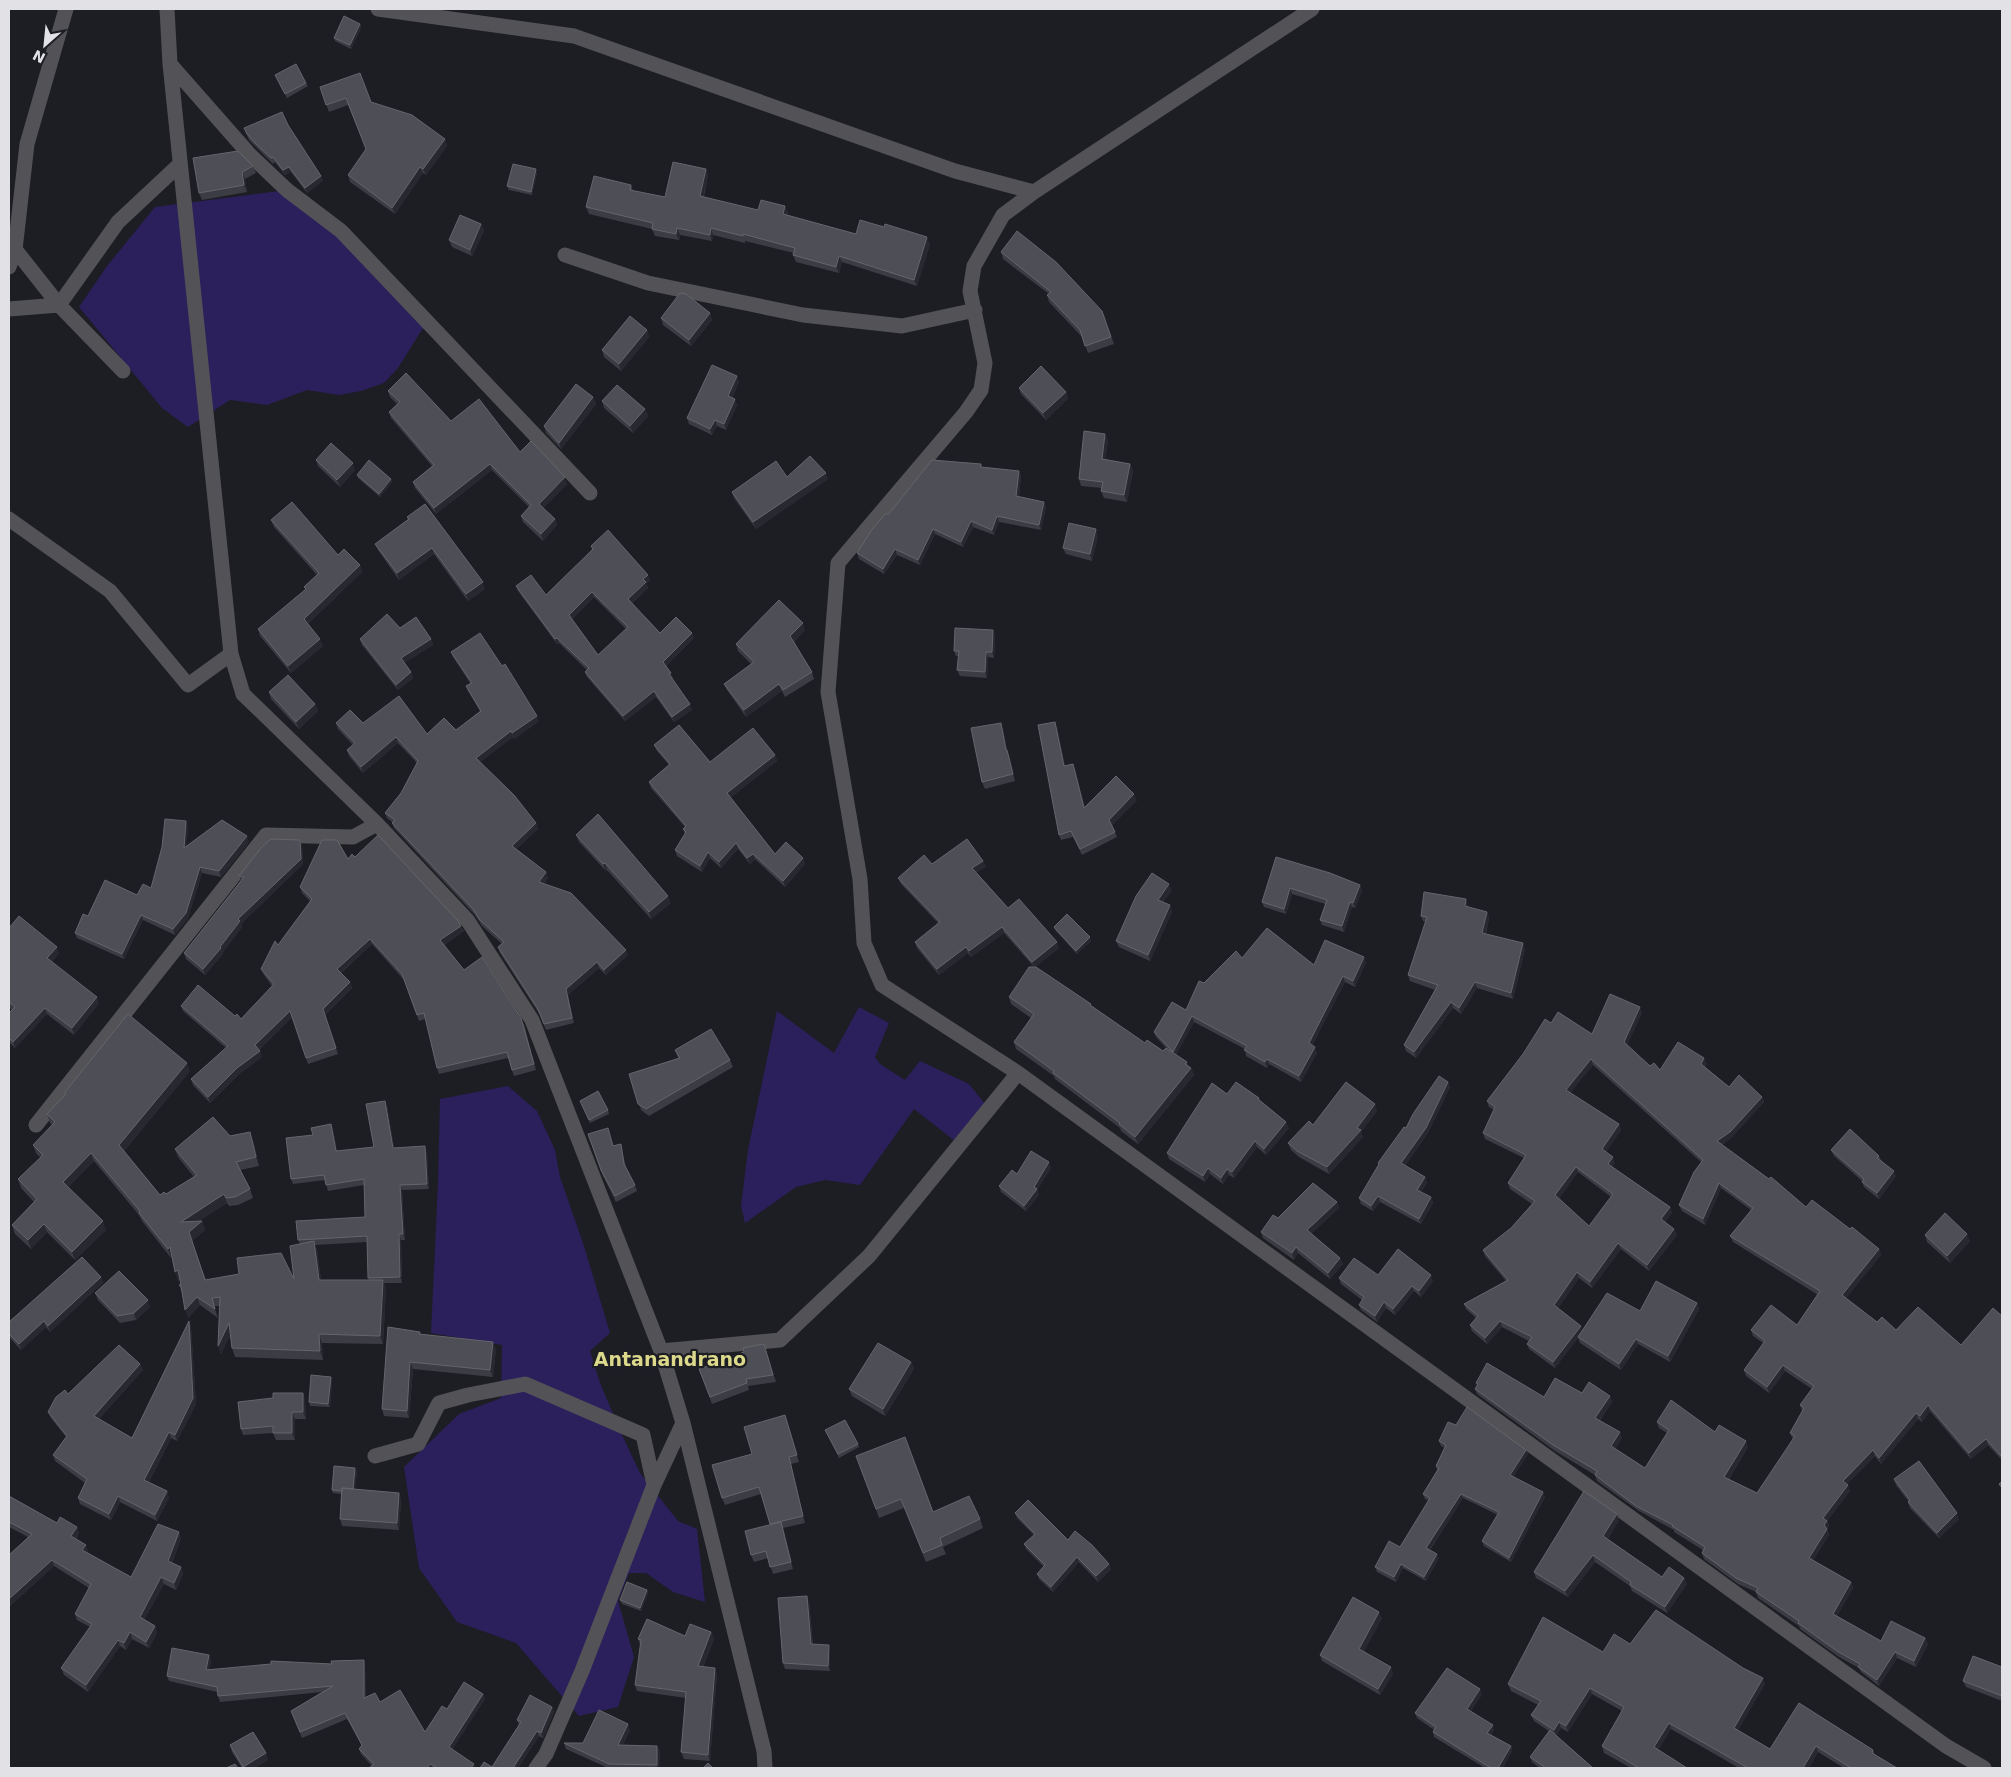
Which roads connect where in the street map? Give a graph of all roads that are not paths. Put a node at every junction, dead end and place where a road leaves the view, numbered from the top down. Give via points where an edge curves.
1 (66, 9) edge
2 (167, 9) edge
3 (378, 9) edge
4 (1312, 9) edge
5 (170, 64) junction
6 (180, 164) junction
7 (1034, 192) junction
8 (12, 246) edge
9 (565, 255) dead end
10 (9, 266) edge
11 (59, 305) junction
12 (9, 309) edge
13 (975, 310) junction
14 (123, 371) dead end
15 (590, 493) dead end
16 (9, 519) edge
17 (231, 654) junction
18 (377, 824) junction
19 (1018, 1073) junction
20 (36, 1125) dead end
21 (661, 1351) junction
22 (683, 1422) junction
23 (376, 1456) dead end
24 (654, 1485) junction
25 (536, 1768) edge
26 (765, 1768) edge
27 (1984, 1768) edge

1 - 8 street via 27,144
2 - 5 street
3 - 7 street via 574,36 955,171
4 - 7 street
5 - 6 street
5 - 15 street via 250,155 287,190 342,231
6 - 11 street via 118,222
6 - 17 street
7 - 13 street via 1004,215 974,266 970,291
8 - 10 street
8 - 11 street
9 - 13 street via 648,283 803,315 902,326
11 - 12 street
11 - 14 street
13 - 19 street via 985,363 981,390 838,563 828,692 860,879 864,944 882,985
16 - 17 street via 110,591 188,685
17 - 18 street via 243,694
18 - 20 street via 353,837 266,835
18 - 21 street via 468,920 532,1020
19 - 21 street via 870,1256 780,1340
19 - 27 street via 1946,1746
21 - 22 street
22 - 24 street
22 - 26 street via 764,1751
23 - 24 street via 418,1444 439,1403 525,1384 643,1435
24 - 25 street via 582,1671 546,1754

